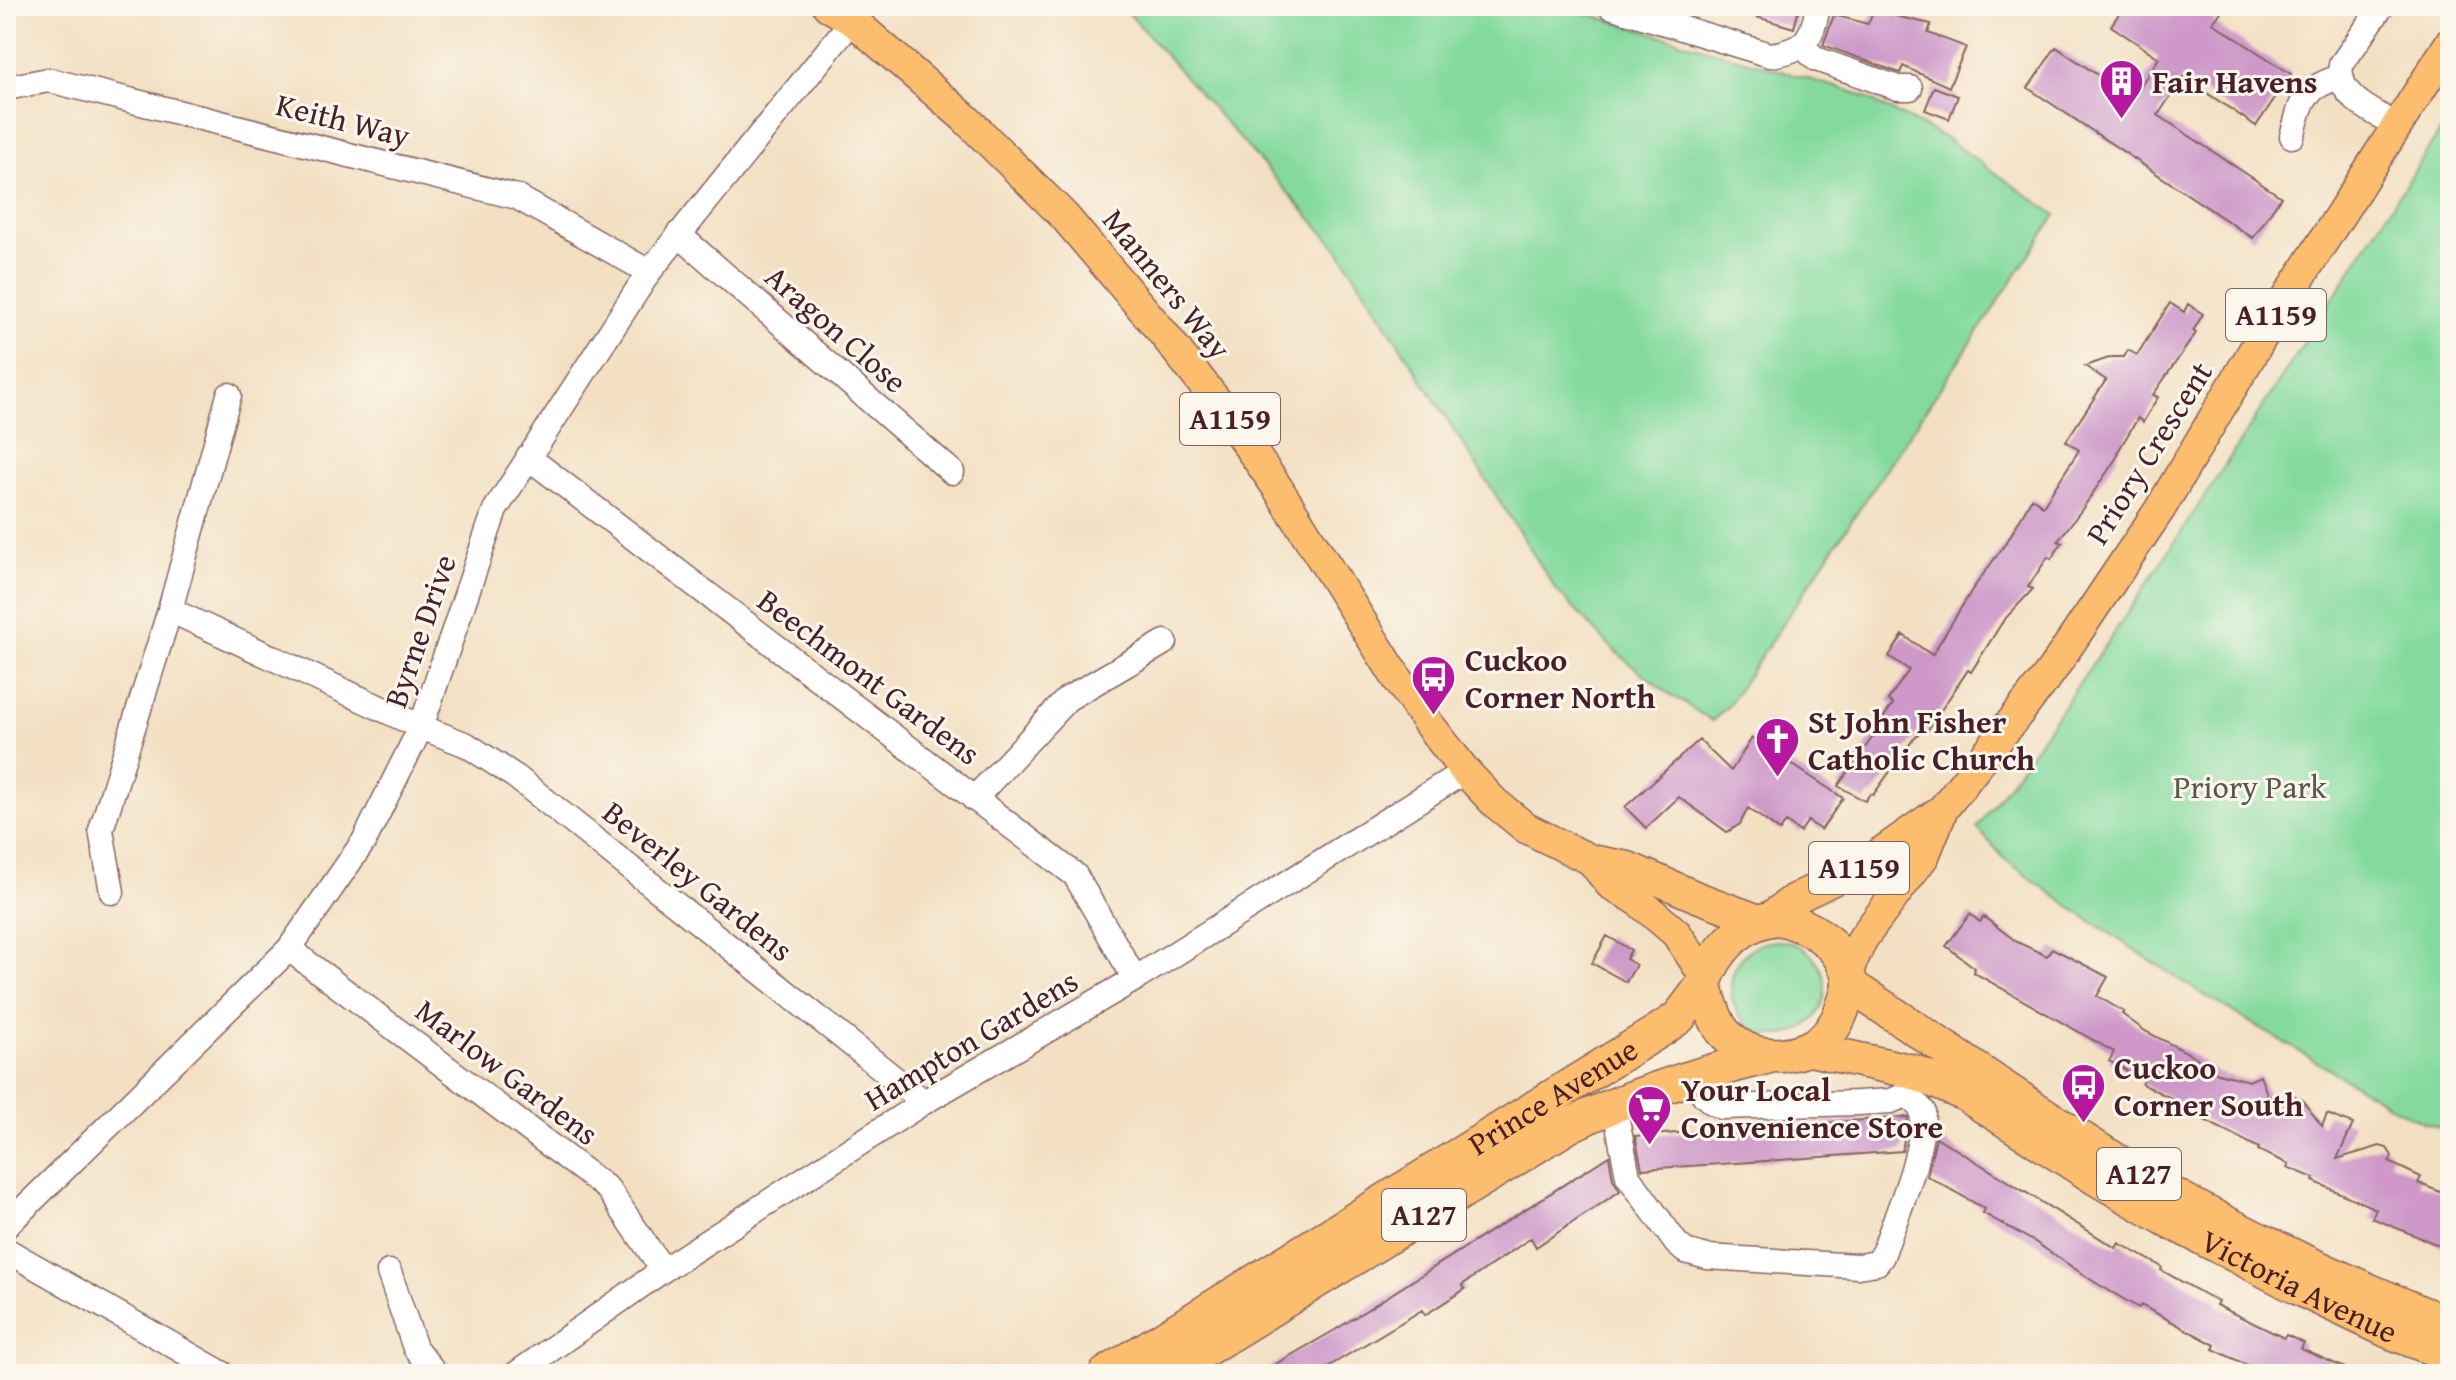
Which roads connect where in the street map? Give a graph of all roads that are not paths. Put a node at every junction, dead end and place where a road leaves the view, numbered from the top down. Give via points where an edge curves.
1 (1818, 6) edge
2 (1622, 8) edge
3 (2375, 9) edge
4 (848, 11) edge
5 (2450, 43) edge
6 (1801, 45) junction
7 (2339, 77) junction
8 (6, 88) edge
9 (1910, 88) dead end
10 (2396, 125) junction
11 (2292, 136) dead end
12 (678, 234) junction
13 (649, 272) junction
14 (229, 395) dead end
15 (528, 457) junction
16 (952, 472) dead end
17 (170, 610) junction
18 (1165, 642) dead end
19 (421, 727) junction
20 (1465, 771) junction
21 (974, 799) junction
22 (1943, 809) junction
23 (1591, 860) junction
24 (112, 892) dead end
25 (1764, 919) junction
26 (289, 949) junction
27 (1849, 978) junction
28 (1135, 979) junction
29 (1705, 981) junction
30 (1810, 1049) junction
31 (1766, 1057) junction
32 (1692, 1076) junction
33 (1911, 1083) junction
34 (924, 1102) junction
35 (1614, 1104) junction
36 (6, 1226) edge
37 (6, 1250) edge
38 (663, 1270) junction
39 (389, 1272) dead end
40 (2450, 1325) edge
41 (2450, 1355) edge
42 (223, 1374) edge
43 (436, 1374) edge
44 (516, 1374) edge
45 (1106, 1374) edge
46 (1165, 1374) edge

1 - 6 street via 1815,26
2 - 6 street via 1770,55
3 - 7 street
4 - 12 street, Byrne Drive
4 - 20 main road, Manners Way / A1159 via 1064,216 1163,333 1277,487 1395,675
5 - 10 main road, Priory Crescent / A1159
6 - 9 street via 1816,59
7 - 10 street via 2360,104
7 - 11 street via 2309,91
8 - 13 street, Keith Way via 49,80 517,197
10 - 22 main road, Priory Crescent / A1159 via 2151,521 2050,673
12 - 13 street, Byrne Drive
12 - 16 street, Aragon Close
13 - 15 street, Byrne Drive
14 - 17 street
15 - 19 street, Byrne Drive via 495,510
15 - 21 street, Beechmont Gardens
17 - 19 street, Beverley Gardens
17 - 24 street via 101,830
18 - 21 street via 1067,699
19 - 26 street, Byrne Drive via 364,841
19 - 34 street, Beverley Gardens via 467,745 516,777
20 - 23 main road, Manners Way / A1159 via 1526,828
20 - 28 street, Hampton Gardens
21 - 28 street, Beechmont Gardens via 1075,875
22 - 25 main road, Priory Crescent / A1159 via 1860,867
22 - 27 main road, Priory Crescent / A1159 via 1924,856 1863,938
23 - 25 main road, Manners Way / A1159 via 1628,867
23 - 29 main road, Manners Way / A1159 via 1610,884 1676,933
25 - 27 highway via 1810,927 1838,953
25 - 29 highway via 1731,940
26 - 36 street, Byrne Drive
26 - 38 street, Marlow Gardens via 608,1189
27 - 30 highway via 1839,1021
27 - 40 highway, Victoria Avenue / A127 via 2064,1127 2171,1193 2306,1263
28 - 34 street, Hampton Gardens
29 - 31 highway via 1721,1029 1732,1041
29 - 45 highway, Prince Avenue / A127 via 1679,1017 1654,1034
30 - 31 highway
30 - 33 highway, Victoria Avenue / A127
31 - 32 highway, Prince Avenue / A127
32 - 33 street via 1712,1104 1722,1107 1891,1101
32 - 35 highway, Prince Avenue / A127
33 - 35 street via 1923,1111 1912,1167 1882,1256 1877,1263 1858,1266 1707,1257 1685,1251 1628,1176
33 - 41 highway, Victoria Avenue / A127 via 1965,1094 2096,1178 2245,1261
34 - 38 street, Hampton Gardens
35 - 46 highway, Prince Avenue / A127 via 1570,1125
37 - 42 street
38 - 44 street, Hampton Gardens
39 - 43 street via 415,1348

